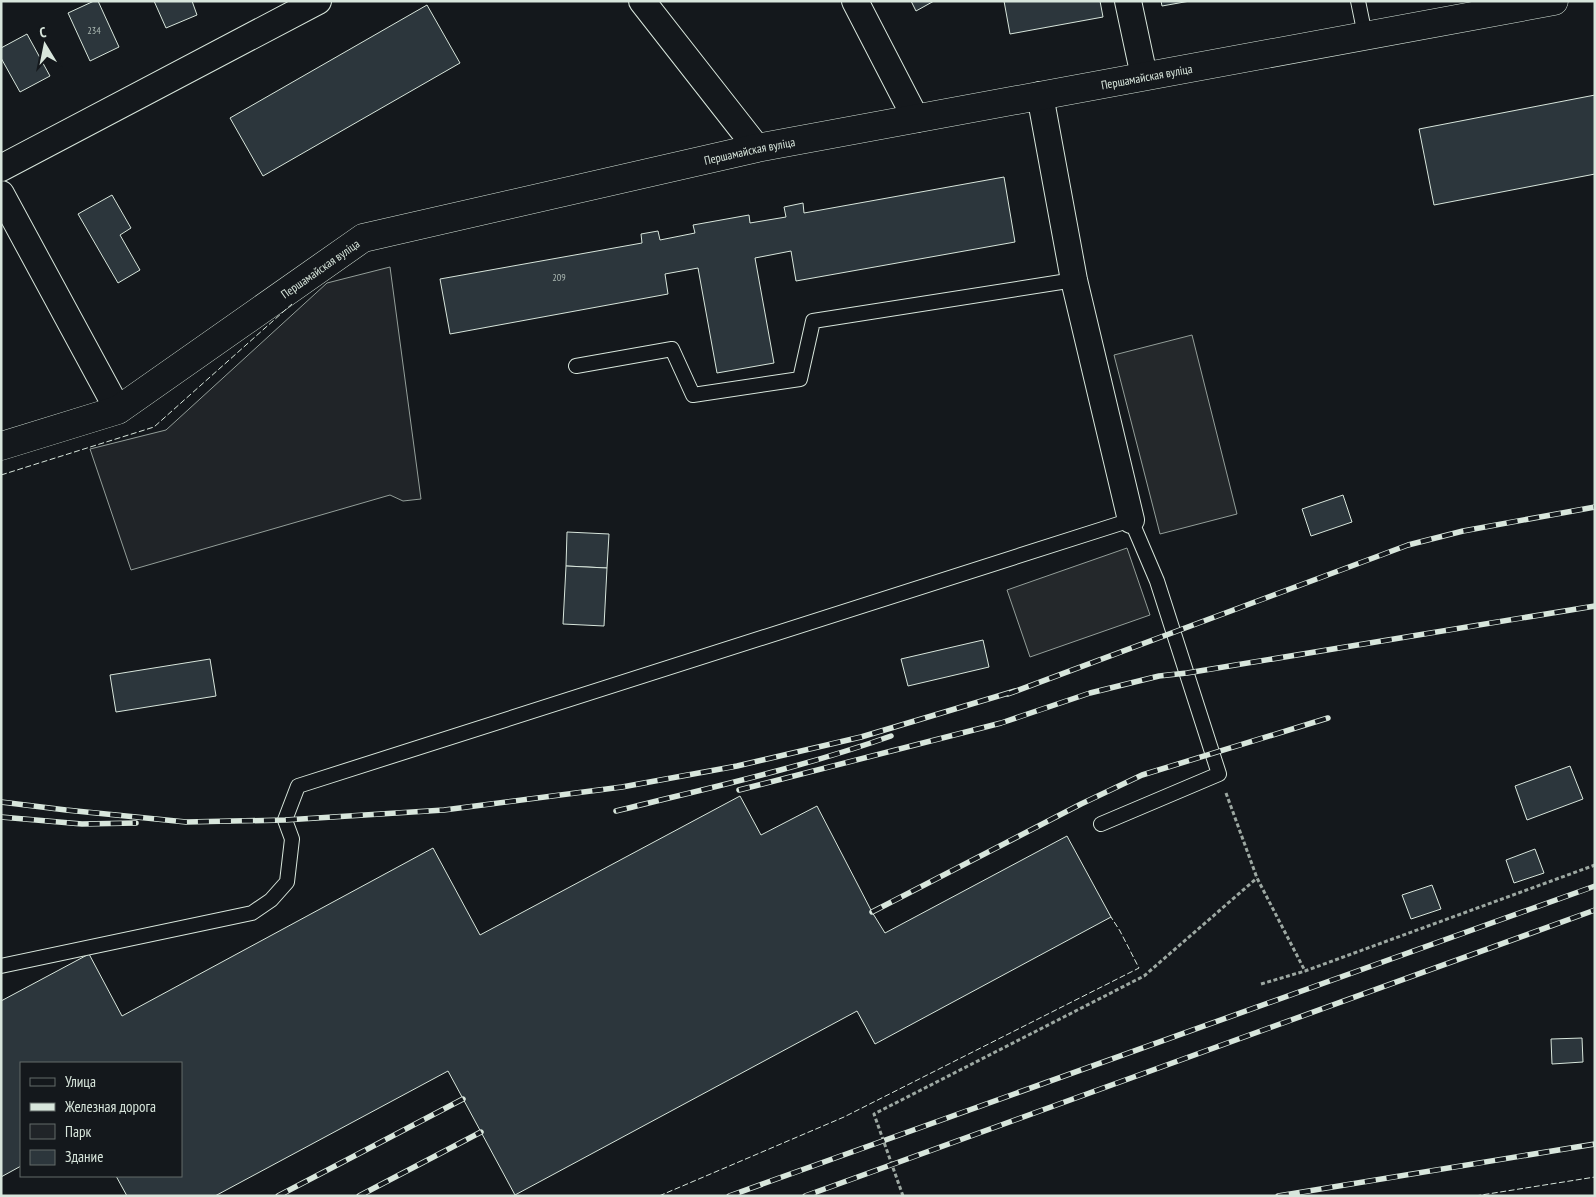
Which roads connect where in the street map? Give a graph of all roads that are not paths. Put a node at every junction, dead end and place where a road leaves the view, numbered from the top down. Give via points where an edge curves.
1 (318, 1) edge
2 (642, 1) edge
3 (855, 1) edge
4 (1128, 1) edge
5 (1358, 1) edge
6 (1554, 1) edge
7 (1365, 35) junction
8 (1144, 76) junction
9 (1040, 95) junction
10 (916, 119) junction
11 (757, 148) junction
12 (1, 168) edge
13 (1, 194) edge
14 (1074, 280) junction
15 (576, 366) dead end
16 (118, 410) junction
17 (1, 446) edge
18 (1131, 520) junction
19 (1101, 824) dead end
20 (1, 966) edge

1 - 12 street
2 - 11 street
3 - 10 street
4 - 8 street
5 - 7 lane
6 - 7 street, Першамайская вуліца
7 - 8 street, Першамайская вуліца
8 - 9 street, Першамайская вуліца
9 - 10 street, Першамайская вуліца
9 - 14 street
10 - 11 street, Першамайская вуліца
11 - 16 street, Першамайская вуліца via 363,238
13 - 16 street
14 - 15 lane via 813,322 800,380 693,395 672,349
14 - 18 street
16 - 17 street, Першамайская вуліца
18 - 19 lane via 1157,581 1219,774
18 - 20 lane via 298,786 284,820 292,839 287,882 271,900 252,913

